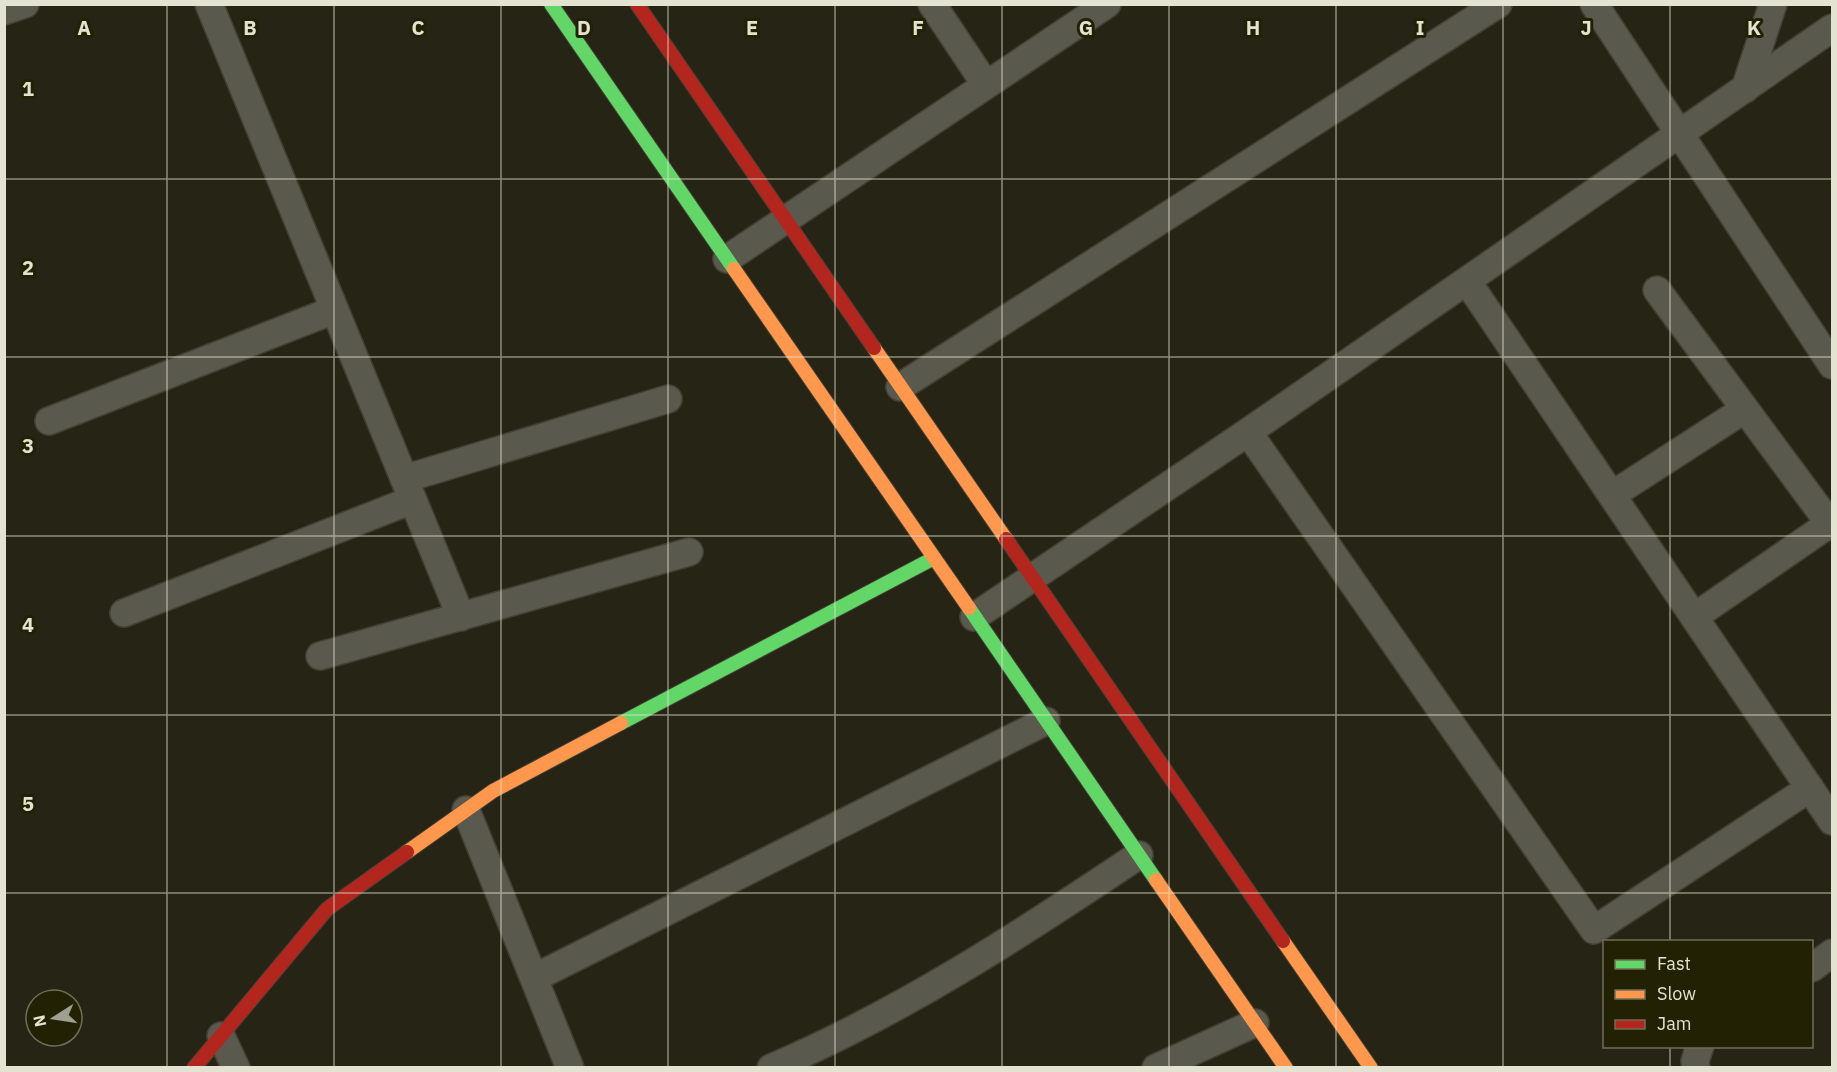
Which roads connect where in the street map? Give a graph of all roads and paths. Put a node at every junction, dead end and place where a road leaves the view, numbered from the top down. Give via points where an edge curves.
1 (26, 4) edge
2 (209, 4) edge
3 (551, 4) edge
4 (637, 4) edge
5 (932, 4) edge
6 (1107, 4) edge
7 (1498, 4) edge
8 (1594, 4) edge
9 (1773, 4) edge
10 (4, 11) edge
11 (1830, 35) edge
12 (986, 85) junction
13 (1745, 89) junction
14 (1680, 134) junction
15 (785, 220) junction
16 (726, 259) junction
17 (1467, 281) junction
18 (1657, 290) dead end
19 (334, 310) junction
20 (1833, 365) edge
21 (900, 387) junction
22 (668, 399) dead end
23 (1745, 409) junction
24 (49, 421) dead end
25 (1248, 432) junction
26 (408, 490) junction
27 (1612, 495) junction
28 (1831, 523) edge
29 (689, 552) dead end
30 (934, 558) junction
31 (1033, 578) junction
32 (124, 613) dead end
33 (974, 616) junction
34 (461, 617) junction
35 (1694, 617) junction
36 (320, 656) dead end
37 (1046, 721) junction
38 (1810, 788) junction
39 (466, 810) junction
40 (1833, 821) edge
41 (1139, 855) junction
42 (1833, 953) edge
43 (1813, 967) edge
44 (534, 978) junction
45 (1255, 1023) junction
46 (220, 1036) junction
47 (1700, 1048) edge
48 (194, 1068) edge
49 (236, 1068) edge
50 (570, 1068) edge
51 (771, 1068) edge
52 (1156, 1068) edge
53 (1286, 1068) edge
54 (1371, 1068) edge
55 (1696, 1068) edge

1 - 10 street
2 - 19 street
3 - 16 street
4 - 15 street
5 - 12 street
6 - 12 street
7 - 21 street
8 - 14 street
9 - 13 street
11 - 13 street
12 - 15 street
13 - 14 street
14 - 17 street
14 - 20 street
15 - 16 street
15 - 21 street
16 - 30 street
17 - 25 street
17 - 27 street
18 - 23 street
19 - 24 street
19 - 26 street
21 - 31 street
22 - 26 street
23 - 27 street
23 - 28 street
25 - 31 street
25 - 38 street via 1593,930
26 - 32 street
26 - 34 street
27 - 35 street
28 - 35 street
29 - 34 street
30 - 33 street
30 - 39 street via 493,791
31 - 33 street
31 - 54 street
33 - 37 street
34 - 36 street
35 - 38 street
37 - 41 street
37 - 44 street
38 - 40 street
39 - 44 street
39 - 46 street via 327,909
41 - 45 street
41 - 51 street via 1008,943 884,1012
42 - 43 street
44 - 50 street
45 - 52 street
45 - 53 street
46 - 48 street
46 - 49 street
47 - 55 street

